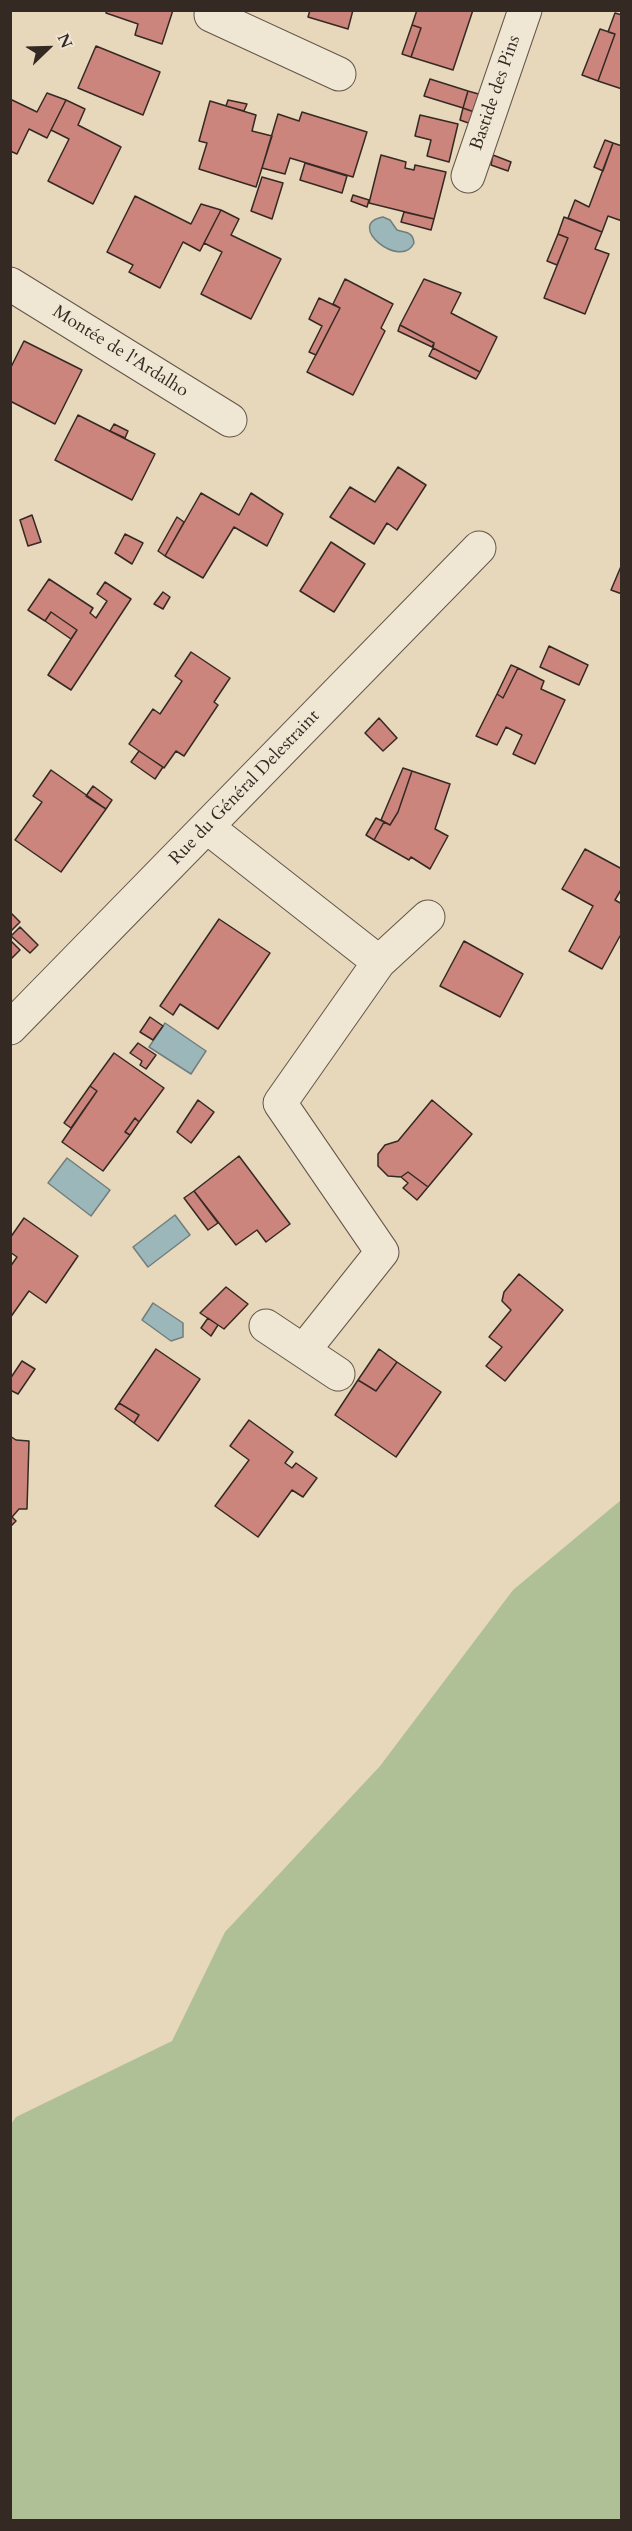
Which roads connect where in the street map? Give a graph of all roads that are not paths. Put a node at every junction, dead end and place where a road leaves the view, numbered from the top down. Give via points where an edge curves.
1 (212, 10) edge
2 (525, 10) edge
3 (339, 74) dead end
4 (468, 176) dead end
5 (10, 284) edge
6 (230, 420) dead end
7 (479, 548) dead end
8 (207, 827) junction
9 (428, 917) dead end
10 (379, 962) junction
11 (10, 1028) edge
12 (266, 1326) dead end
13 (304, 1350) junction
14 (338, 1374) dead end

1 - 3 street via 211,15
2 - 4 street, Bastide des Pins
5 - 6 street, Montée de l'Ardalho
7 - 8 street, Rue du Général Delestraint
8 - 10 street
8 - 11 street, Rue du Général Delestraint
9 - 10 street
10 - 13 street via 280,1103 382,1252
12 - 13 street
13 - 14 street

